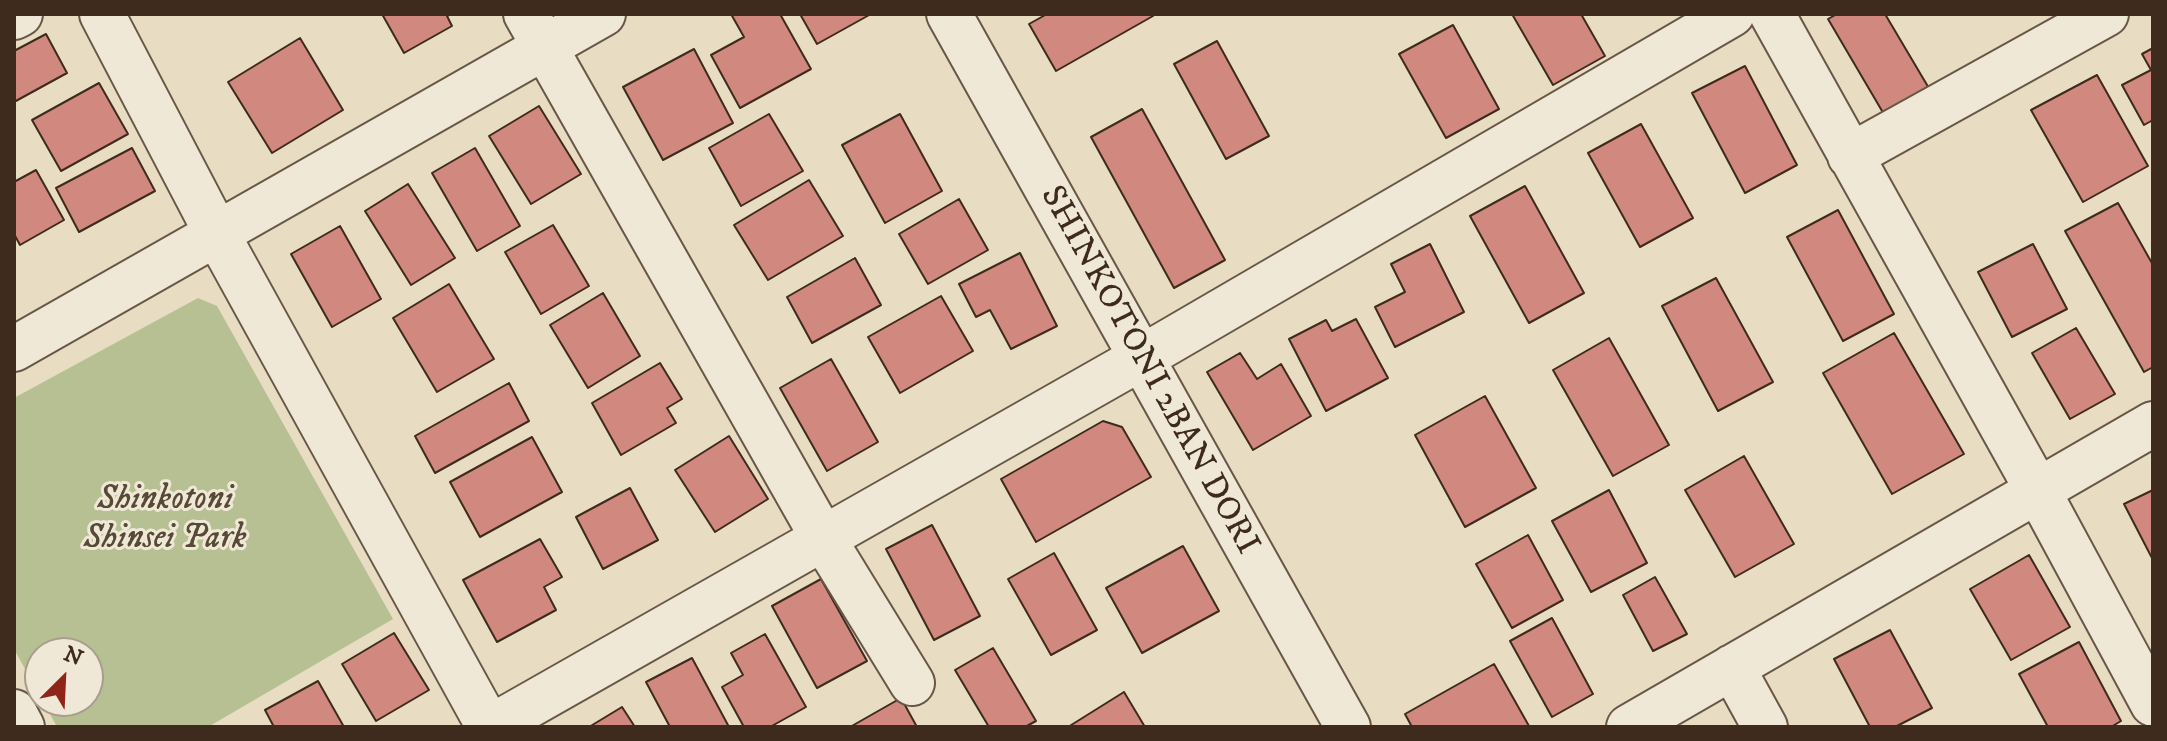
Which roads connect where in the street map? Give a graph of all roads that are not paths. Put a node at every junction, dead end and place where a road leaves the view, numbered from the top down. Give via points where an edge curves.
1 (20, 14) edge
2 (102, 14) edge
3 (603, 14) edge
4 (949, 14) edge
5 (1732, 14) edge
6 (1772, 14) edge
7 (2106, 14) edge
8 (14, 17) edge
9 (535, 31) edge
10 (1850, 156) junction
11 (217, 234) junction
12 (14, 349) edge
13 (1141, 358) junction
14 (2153, 424) edge
15 (2038, 491) junction
16 (823, 538) junction
17 (1732, 667) junction
18 (912, 683) dead end
19 (2153, 704) edge
20 (14, 712) edge
21 (1339, 724) edge
22 (22, 727) edge
23 (490, 727) edge
24 (1629, 727) edge
25 (1765, 727) edge

1 - 8 street
2 - 11 street
3 - 9 street
4 - 13 street, SHINKOTONI 2BAN DORI
5 - 13 street
6 - 10 street
7 - 10 street
9 - 11 street
9 - 16 street
10 - 15 street
11 - 12 street
11 - 23 street
13 - 16 street
13 - 21 street, SHINKOTONI 2BAN DORI
14 - 15 street
15 - 17 street
15 - 19 street
16 - 18 street
16 - 23 street
17 - 24 street
17 - 25 street
20 - 22 street

